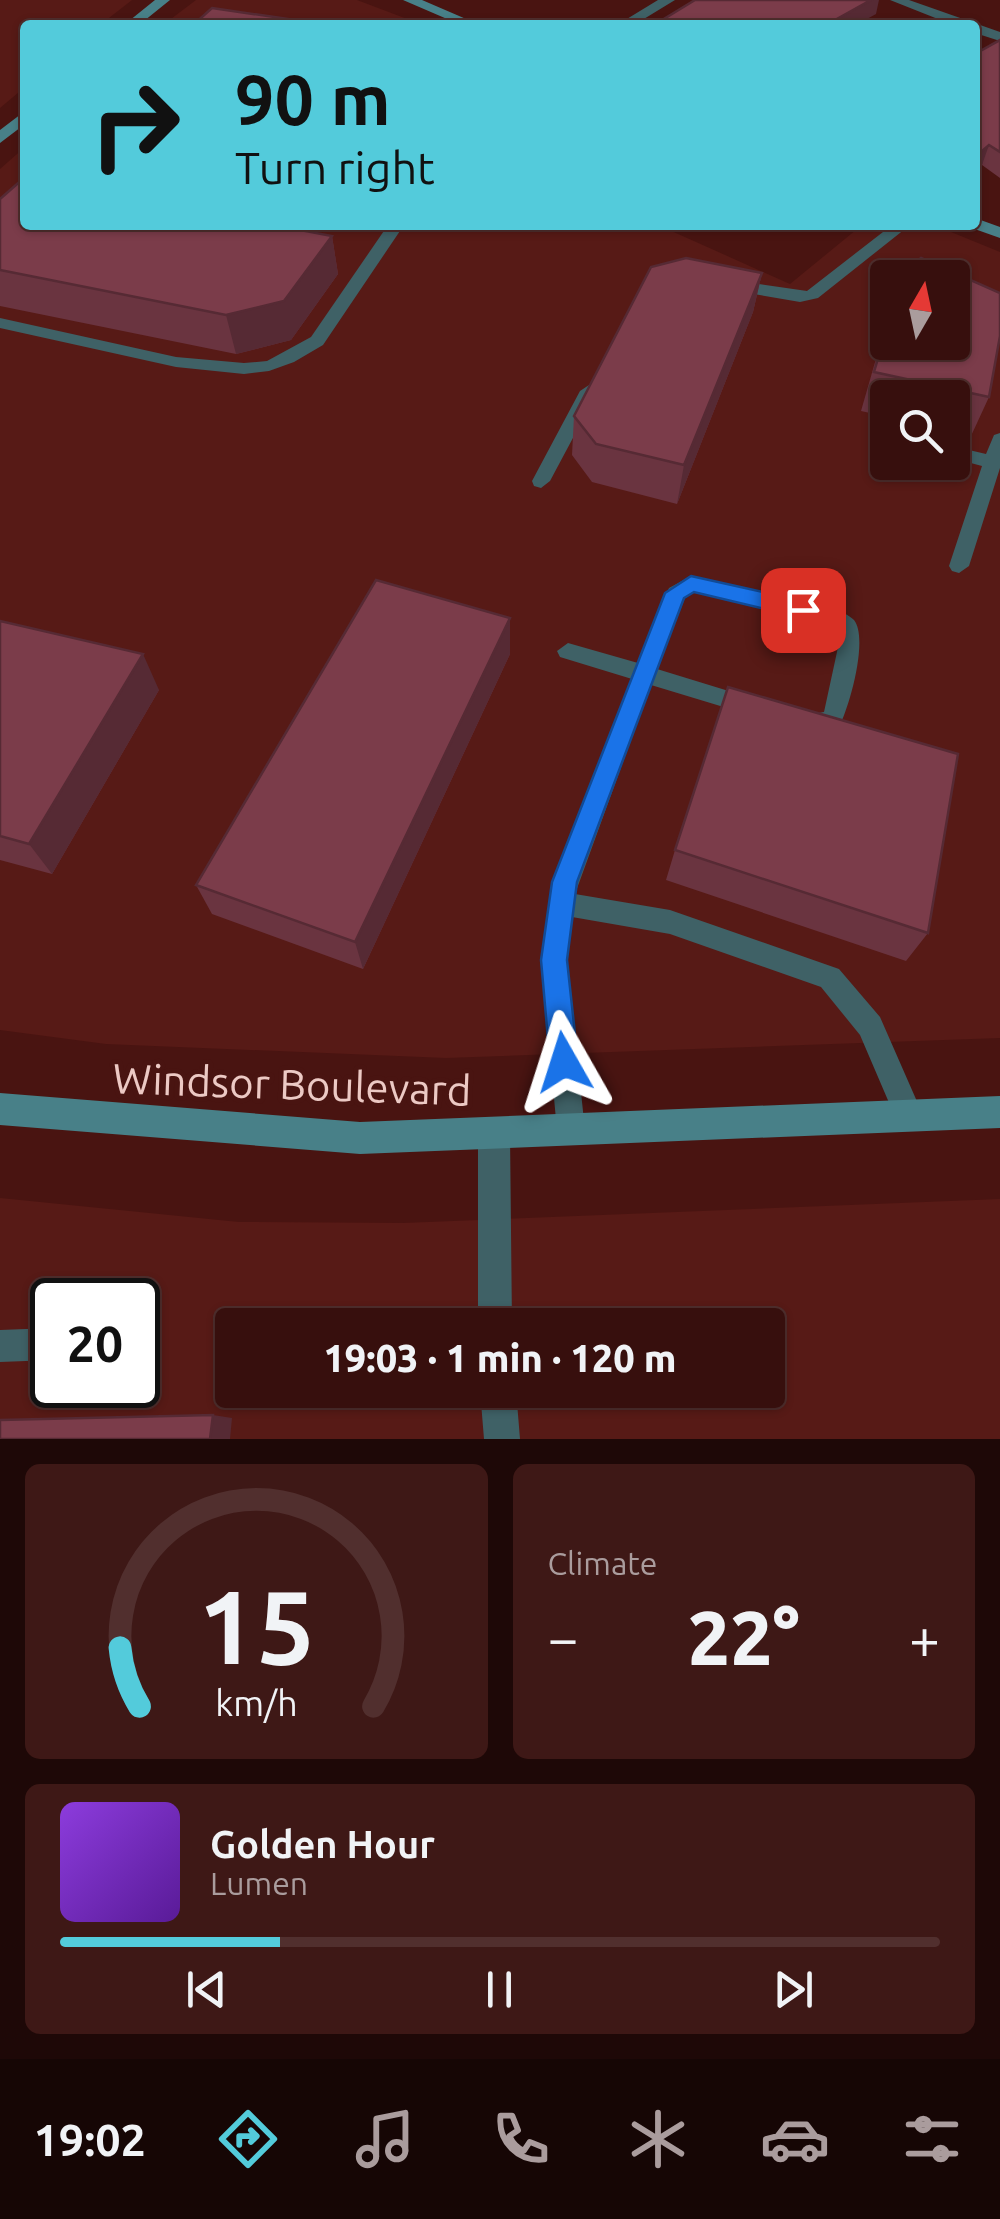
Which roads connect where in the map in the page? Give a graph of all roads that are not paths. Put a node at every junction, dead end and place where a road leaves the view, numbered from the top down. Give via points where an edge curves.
1 (163, 0) edge
2 (410, 0) edge
3 (668, 0) edge
4 (897, 0) edge
5 (949, 0) edge
6 (928, 11) junction
7 (137, 20) edge
8 (460, 20) edge
9 (633, 20) edge
10 (952, 20) edge
11 (20, 120) edge
12 (0, 138) edge
13 (393, 230) edge
14 (895, 230) edge
15 (707, 280) edge
16 (0, 322) edge
17 (596, 376) edge
18 (1000, 439) edge
19 (970, 456) edge
20 (992, 462) junction
21 (541, 481) dead end
22 (959, 566) dead end
23 (568, 651) dead end
24 (643, 675) junction
25 (560, 903) junction
26 (0, 1109) edge
27 (1000, 1112) edge
28 (909, 1116) junction
29 (571, 1130) junction
30 (494, 1134) junction
31 (494, 1308) edge
32 (30, 1345) edge
33 (0, 1346) edge
34 (499, 1408) edge
35 (502, 1439) edge

1 - 7 main road
2 - 8 main road
3 - 9 street
4 - 6 street
5 - 6 street
6 - 10 street
11 - 12 main road
13 - 16 lane via 317,341 270,366 216,368
14 - 15 lane via 812,294
17 - 21 lane
18 - 20 lane
19 - 20 lane
20 - 22 lane
23 - 24 lane
24 - 24 lane via 676,593 691,584 832,617 846,624 851,638 830,722 818,726
24 - 25 lane
25 - 28 lane via 670,922 830,978 870,1026
25 - 29 lane via 554,960
26 - 30 main road, Windsor Boulevard via 360,1138
27 - 28 main road, Windsor Boulevard
28 - 29 main road, Windsor Boulevard
29 - 30 main road, Windsor Boulevard
30 - 31 street
32 - 33 lane
34 - 35 street

